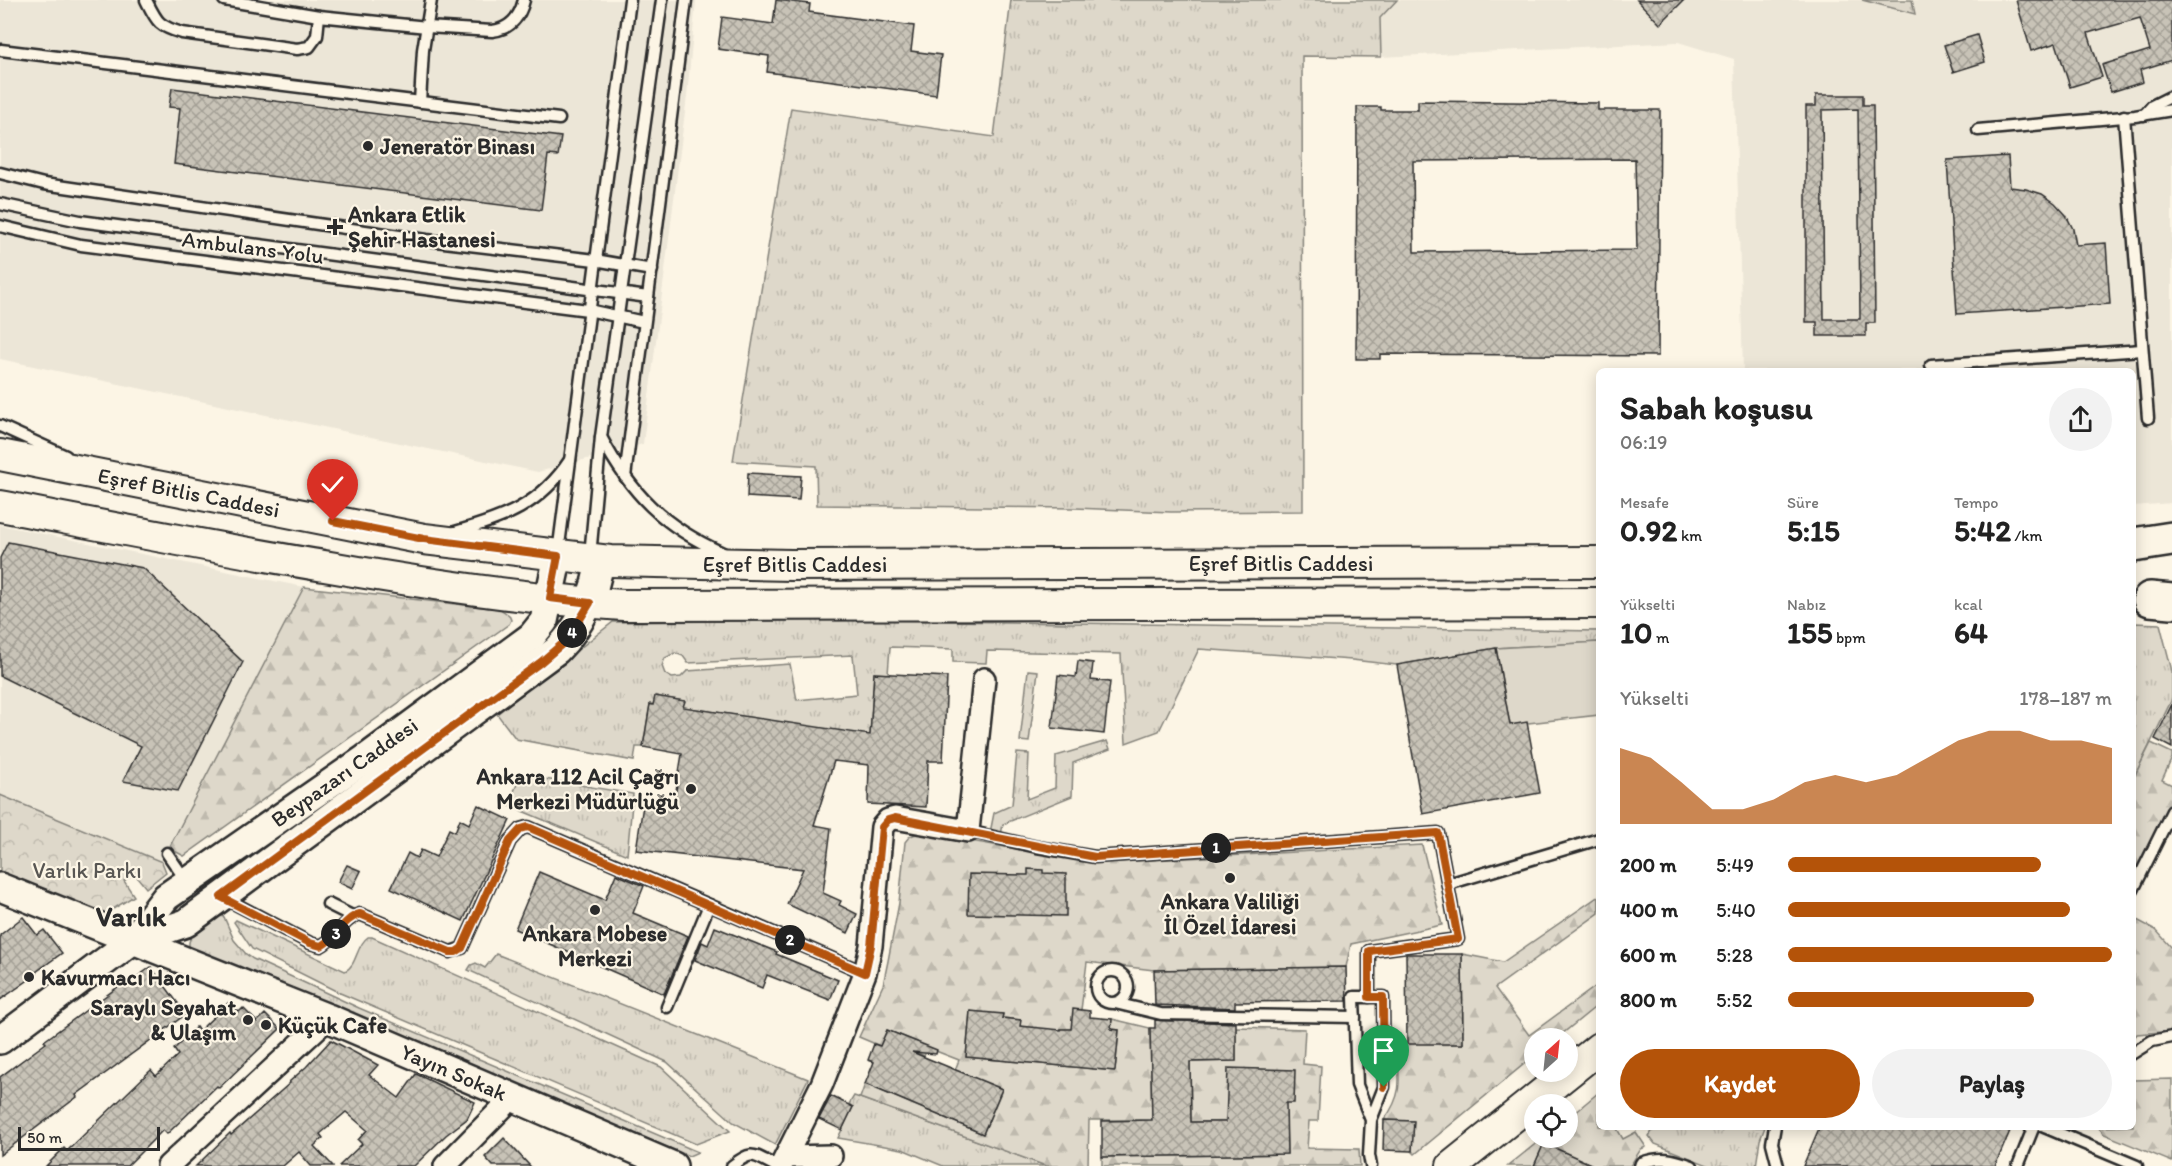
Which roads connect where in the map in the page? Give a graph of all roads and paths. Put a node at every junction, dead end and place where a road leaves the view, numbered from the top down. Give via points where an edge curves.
1 (146, 0) edge
2 (224, 0) edge
3 (431, 0) edge
4 (524, 0) edge
5 (630, 0) edge
6 (662, 0) edge
7 (686, 0) edge
8 (319, 16) junction
9 (427, 27) junction
10 (1, 50) edge
11 (2172, 96) edge
12 (420, 102) junction
13 (2172, 110) edge
14 (2144, 115) junction
15 (2124, 116) junction
16 (559, 119) dead end
17 (1978, 130) dead end
18 (0, 173) edge
19 (0, 204) edge
20 (0, 226) edge
21 (595, 260) junction
22 (625, 265) junction
23 (652, 270) junction
24 (591, 288) junction
25 (622, 293) junction
26 (648, 297) junction
27 (588, 310) junction
28 (619, 317) junction
29 (644, 322) junction
30 (2142, 350) junction
31 (1930, 365) dead end
32 (2148, 417) dead end
33 (0, 426) edge
34 (601, 436) junction
35 (0, 455) edge
36 (572, 457) junction
37 (112, 476) junction
38 (625, 477) junction
39 (0, 506) edge
40 (424, 539) junction
41 (2172, 539) edge
42 (2136, 545) edge
43 (2172, 554) edge
44 (2136, 555) edge
45 (558, 556) junction
46 (595, 559) junction
47 (1596, 562) edge
48 (748, 564) junction
49 (550, 598) junction
50 (590, 603) junction
51 (1596, 603) edge
52 (984, 679) dead end
53 (2172, 812) edge
54 (968, 831) junction
55 (1596, 840) edge
56 (167, 853) dead end
57 (187, 882) junction
58 (1448, 884) junction
59 (2136, 884) edge
60 (0, 888) edge
61 (221, 897) junction
62 (328, 904) dead end
63 (710, 906) junction
64 (352, 916) junction
65 (132, 941) junction
66 (865, 973) junction
67 (1369, 997) junction
68 (1115, 1003) dead end
69 (667, 1006) dead end
70 (1355, 1017) junction
71 (328, 1018) junction
72 (2172, 1037) edge
73 (0, 1040) edge
74 (1596, 1050) edge
75 (2136, 1051) edge
76 (513, 1097) junction
77 (1371, 1120) junction
78 (1774, 1130) edge
79 (2032, 1130) edge
80 (2052, 1130) edge
81 (831, 1156) dead end
82 (781, 1163) edge
83 (168, 1166) edge
84 (445, 1166) edge
85 (674, 1166) edge
86 (732, 1166) edge
87 (1371, 1166) edge
88 (1452, 1166) edge
89 (1640, 1166) edge
90 (1692, 1166) edge
91 (1778, 1166) edge
92 (2018, 1166) edge
93 (2137, 1166) edge

1 - 8 lane via 158,23 169,29 297,49 309,47 317,36
2 - 8 lane
3 - 9 lane
4 - 9 lane via 517,18 500,30
5 - 21 lane
6 - 22 lane
7 - 23 lane
8 - 9 lane
9 - 12 lane
10 - 12 lane
11 - 14 lane
12 - 16 lane
13 - 14 lane
14 - 15 lane
15 - 17 lane
15 - 30 lane
18 - 21 lane via 44,184 427,240
19 - 24 lane via 80,221
20 - 27 lane, Ambulans Yolu via 81,245
21 - 22 lane
21 - 24 lane
22 - 23 lane
22 - 25 lane
23 - 26 lane
24 - 25 lane
24 - 27 lane
25 - 26 lane
25 - 28 lane
26 - 29 lane
27 - 28 lane, Ambulans Yolu
27 - 36 lane
28 - 29 lane, Ambulans Yolu
28 - 34 lane
29 - 38 lane
30 - 31 lane
30 - 32 lane
33 - 37 lane
34 - 38 lane
34 - 46 lane
35 - 37 main road, Eşref Bitlis Caddesi
36 - 40 lane via 551,485 524,507 495,521
36 - 45 lane
37 - 40 main road, Eşref Bitlis Caddesi
38 - 48 lane via 647,504 678,530
39 - 49 main road, Eşref Bitlis Caddesi via 408,581
40 - 45 main road, Eşref Bitlis Caddesi
41 - 42 main road
43 - 44 main road
45 - 46 main road, Eşref Bitlis Caddesi
45 - 49 street, Beypazarı Caddesi
46 - 48 main road, Eşref Bitlis Caddesi
46 - 50 street, Beypazarı Caddesi via 596,586
47 - 48 main road, Eşref Bitlis Caddesi
49 - 50 main road, Eşref Bitlis Caddesi
49 - 57 street, Beypazarı Caddesi via 543,621 532,636 365,759
50 - 51 main road, Eşref Bitlis Caddesi
50 - 61 street, Beypazarı Caddesi via 568,639 549,656
52 - 54 street
53 - 59 lane
54 - 58 lane via 1095,857 1438,833
54 - 66 street via 895,818 882,827
55 - 58 lane
56 - 57 lane
57 - 65 street, Beypazarı Caddesi via 166,897
58 - 67 lane via 1458,939 1369,951
60 - 65 street, Yayın Sokak
61 - 64 lane via 321,946
61 - 65 street, Beypazarı Caddesi via 186,923
62 - 64 lane
63 - 64 lane via 528,827 510,841 462,948 456,952 360,914
63 - 66 lane
63 - 69 lane
65 - 71 street, Yayın Sokak
65 - 73 street, Beypazarı Caddesi
66 - 82 street via 822,1084
67 - 70 lane via 1354,997
67 - 77 lane via 1383,997 1384,1087
68 - 70 lane via 1161,1014
70 - 77 lane via 1357,1085
71 - 76 street, Yayın Sokak
71 - 83 street
72 - 75 lane via 2152,1041
74 - 88 main road
76 - 84 street
76 - 85 street, Yayın Sokak
77 - 87 lane
78 - 91 lane via 1772,1143
79 - 92 lane
80 - 93 lane
81 - 82 street
82 - 86 lane via 752,1154
89 - 90 lane via 1656,1158

